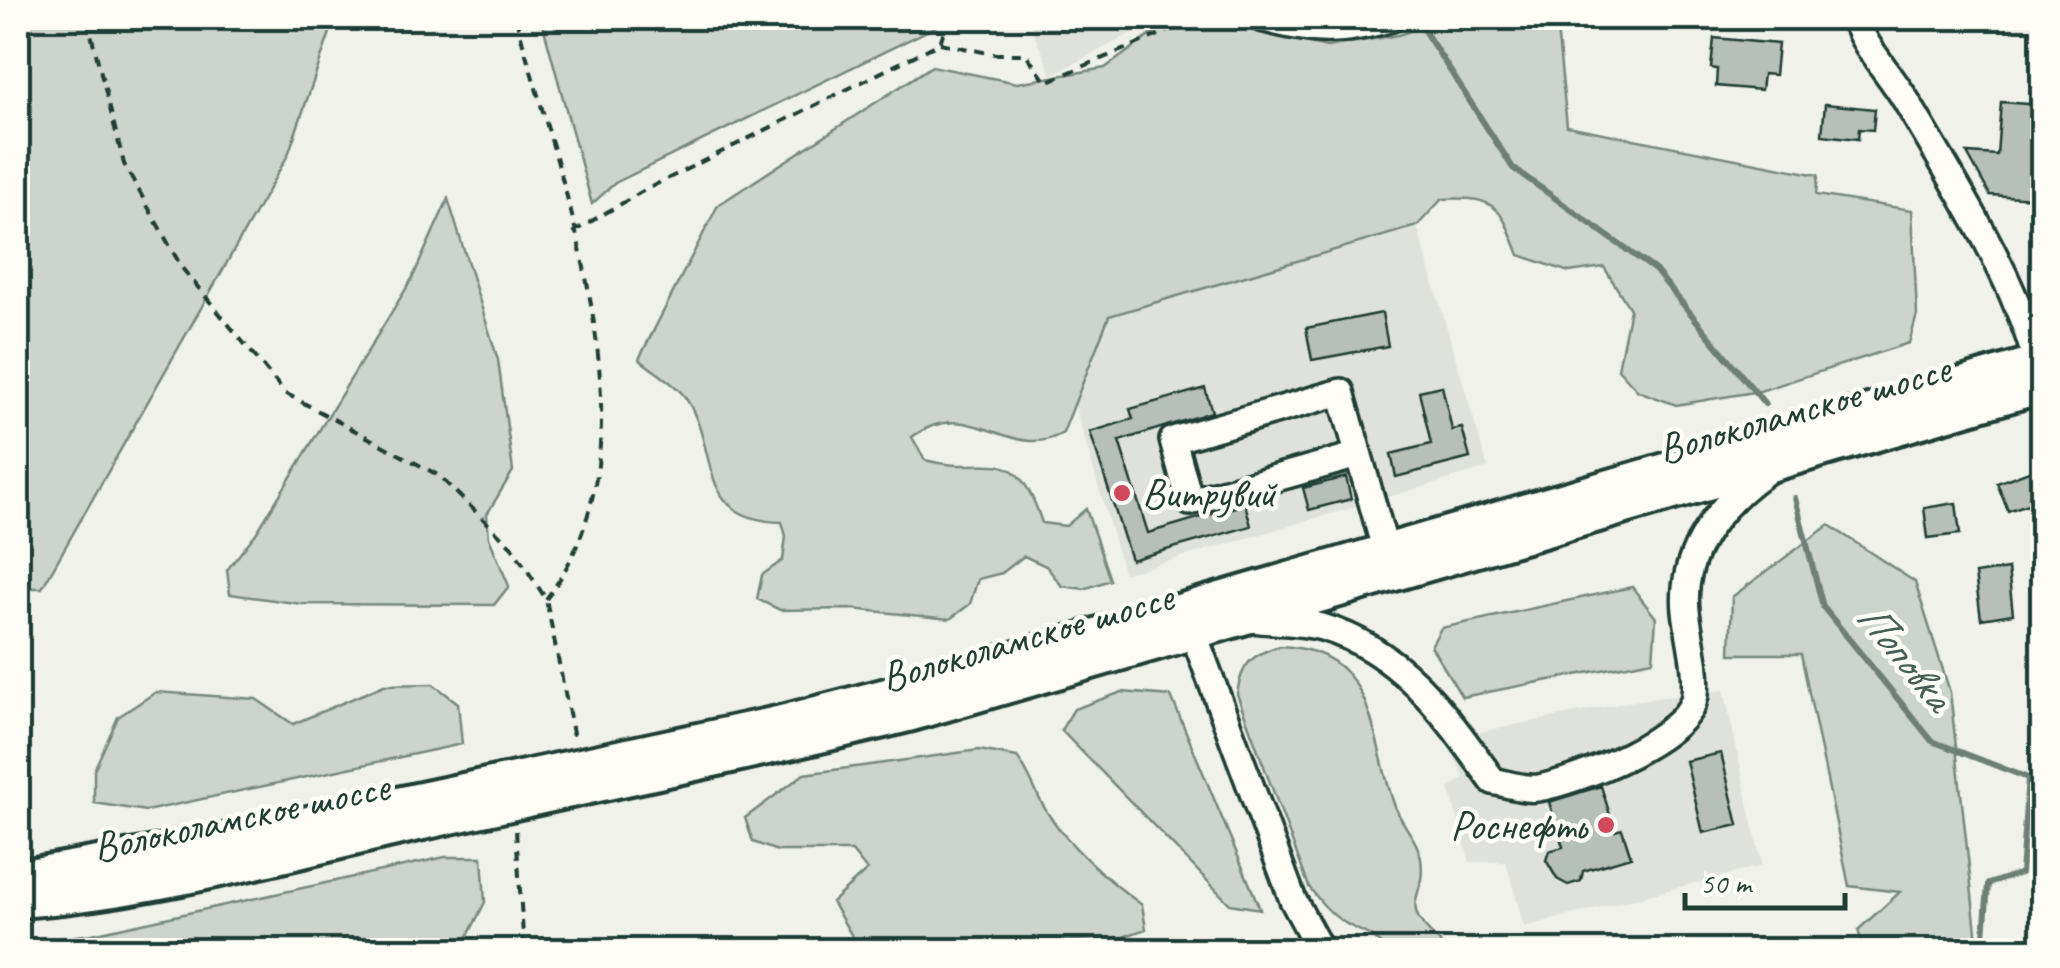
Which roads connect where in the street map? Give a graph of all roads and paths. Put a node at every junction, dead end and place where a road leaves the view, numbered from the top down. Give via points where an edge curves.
1 (87, 18) edge
2 (516, 18) edge
3 (948, 18) edge
4 (1248, 18) edge
5 (1261, 18) edge
6 (1392, 18) edge
7 (1831, 18) edge
8 (1854, 18) edge
9 (940, 43) junction
10 (1864, 43) junction
11 (574, 232) junction
12 (2041, 370) edge
13 (1358, 455) junction
14 (1782, 460) junction
15 (1386, 552) junction
16 (546, 599) junction
17 (1247, 619) junction
18 (1189, 623) junction
19 (573, 733) dead end
20 (512, 803) junction
21 (18, 877) edge
22 (18, 901) edge
23 (524, 950) edge
24 (1320, 950) edge

1 - 16 path via 124,164 182,268 285,393 438,475 512,546
2 - 11 path
3 - 9 path
4 - 9 path via 1180,26 1046,82 1026,54
5 - 6 street via 1314,32
7 - 10 street
8 - 10 street
9 - 11 path via 643,190
10 - 12 street via 1904,96 1973,220
11 - 16 path via 591,298 602,424 594,495 568,570
12 - 14 main road, Волоколамское шоссе
12 - 15 main road, Волоколамское шоссе
13 - 13 street via 1190,502 1173,440 1341,392
13 - 15 street
14 - 17 main road, Волоколамское шоссе
14 - 17 street via 1736,493 1706,530 1690,565 1685,604 1696,697 1680,724 1608,767 1535,788 1493,782 1416,681 1374,650 1321,626
15 - 18 main road, Волоколамское шоссе
16 - 19 path
17 - 18 main road, Волоколамское шоссе
18 - 20 main road, Волоколамское шоссе via 785,746
18 - 21 main road, Волоколамское шоссе via 778,723 224,842
18 - 24 street via 1293,900
20 - 22 main road, Волоколамское шоссе via 118,888
20 - 23 path

